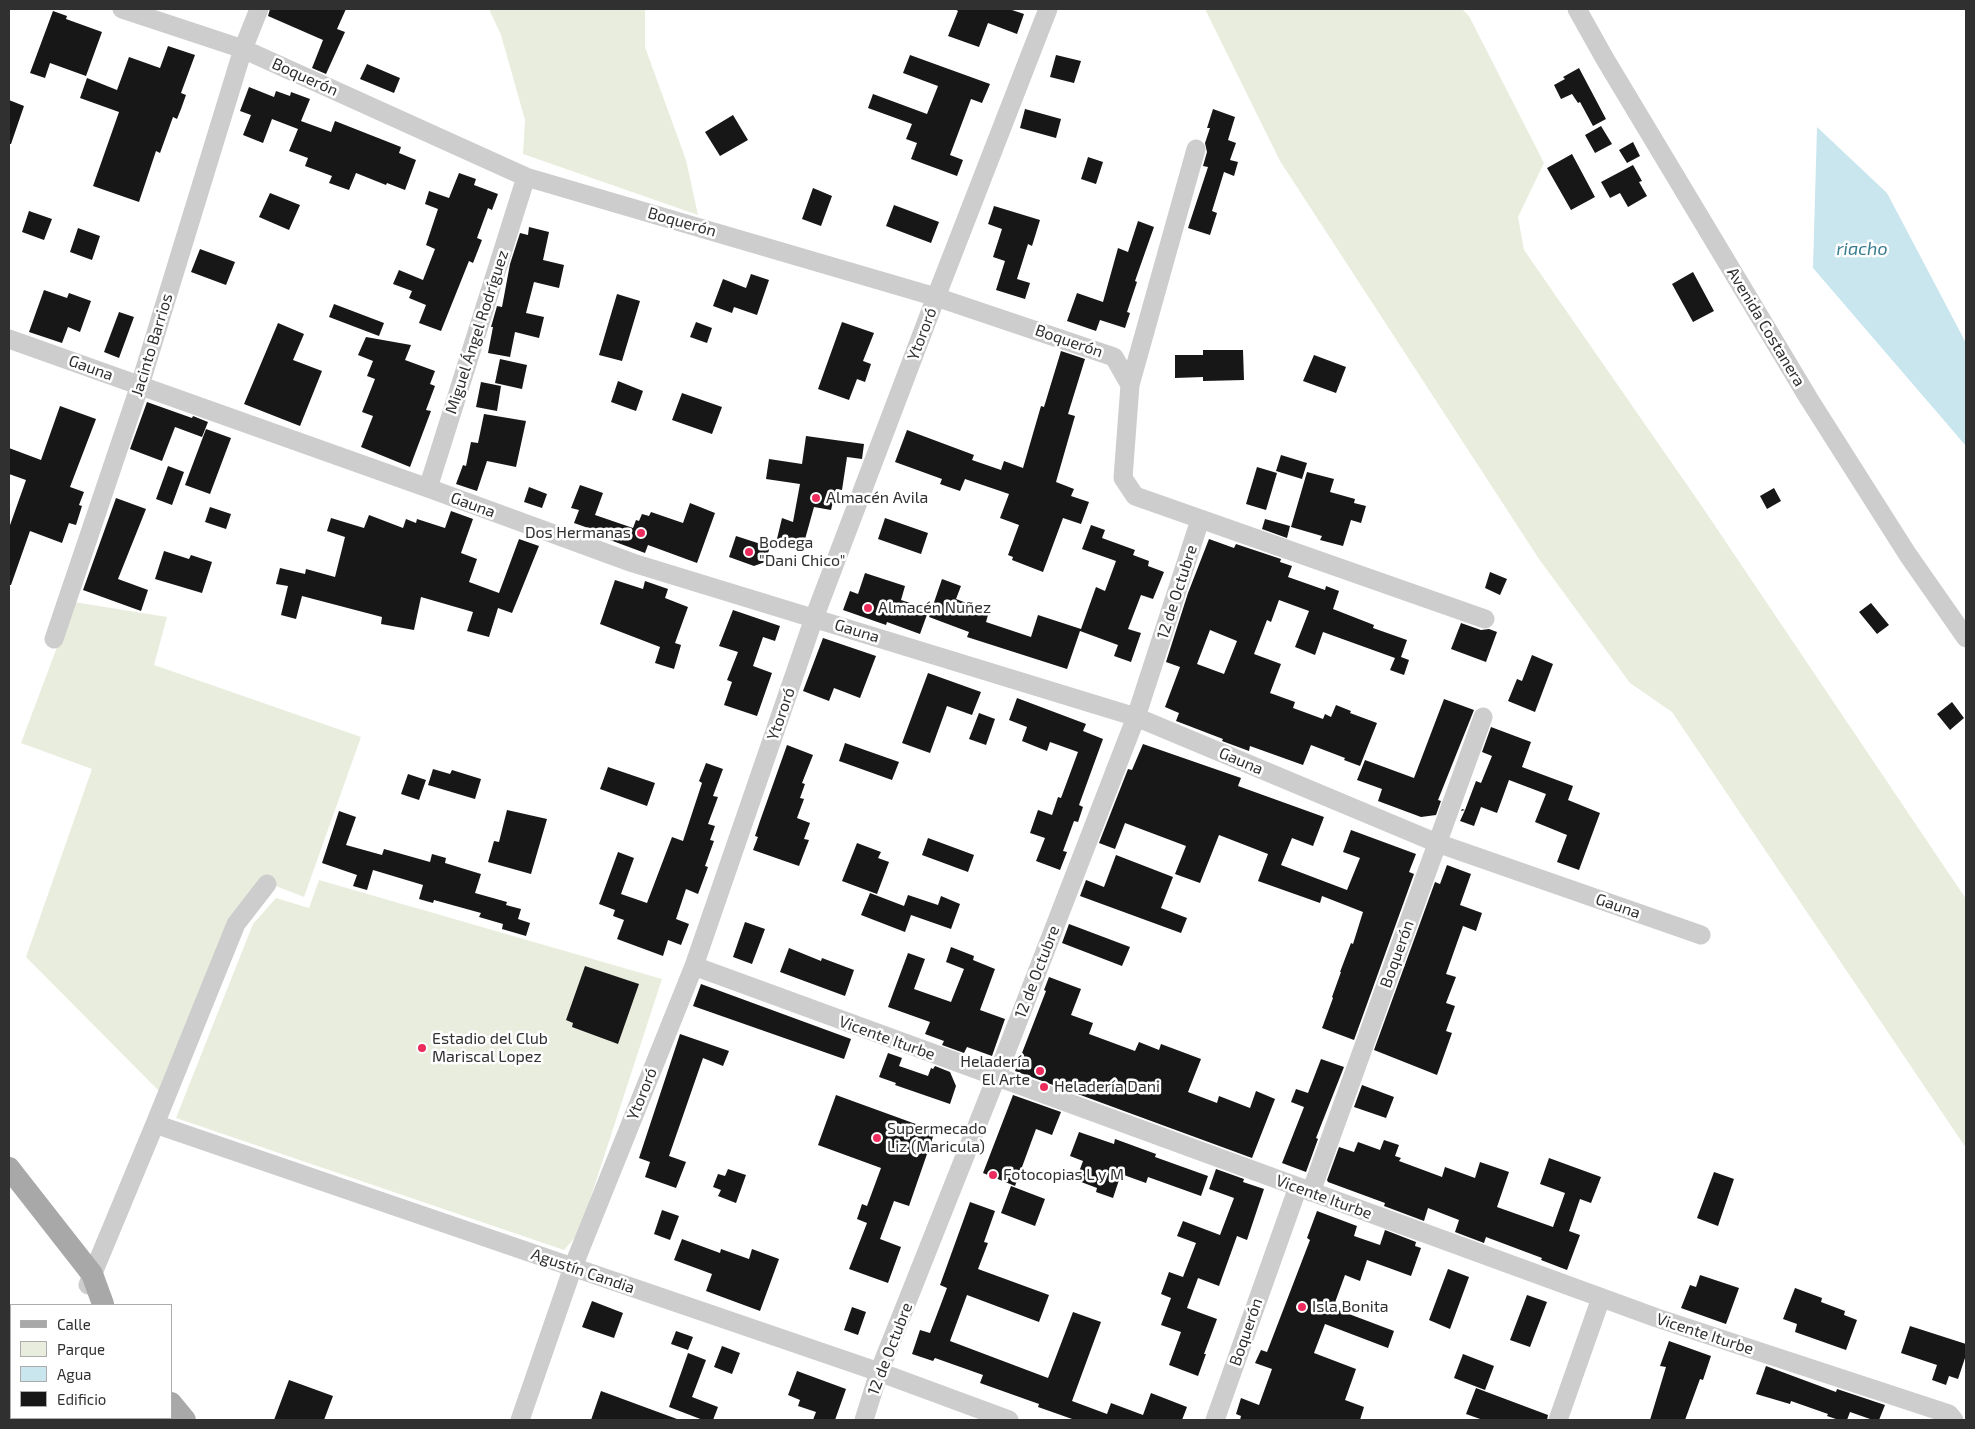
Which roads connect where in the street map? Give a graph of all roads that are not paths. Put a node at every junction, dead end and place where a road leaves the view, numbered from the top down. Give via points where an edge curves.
1 (122, 9) edge
2 (259, 9) edge
3 (1048, 9) edge
4 (1577, 9) edge
5 (243, 49) junction
6 (1196, 149) dead end
7 (526, 177) junction
8 (936, 297) junction
9 (9, 339) edge
10 (1130, 385) junction
11 (140, 386) junction
12 (428, 488) junction
13 (1200, 520) junction
14 (814, 618) junction
15 (1485, 619) dead end
16 (1966, 638) edge
17 (54, 639) dead end
18 (1136, 717) junction
19 (1483, 717) dead end
20 (1437, 843) junction
21 (267, 884) dead end
22 (1701, 935) dead end
23 (694, 966) junction
24 (996, 1078) junction
25 (155, 1124) junction
26 (9, 1168) edge
27 (1304, 1189) junction
28 (9, 1190) edge
29 (573, 1267) junction
30 (89, 1282) junction
31 (1601, 1298) junction
32 (104, 1304) edge
33 (879, 1372) junction
34 (172, 1404) edge
35 (156, 1419) edge
36 (169, 1420) edge
37 (185, 1420) edge
38 (520, 1420) edge
39 (864, 1420) edge
40 (1009, 1420) edge
41 (1215, 1420) edge
42 (1558, 1420) edge
43 (1954, 1420) edge

1 - 5 street, Boquerón
2 - 5 street, Jacinto Barrios
3 - 8 street, Ytororó
4 - 16 street, Avenida Costanera via 1809,399 1908,555
5 - 7 street, Boquerón
5 - 11 street, Jacinto Barrios
6 - 10 street
7 - 8 street, Boquerón
7 - 12 street, Miguel Ángel Rodríguez
8 - 10 street, Boquerón via 1114,357
8 - 14 street, Ytororó
9 - 11 street, Gauna
10 - 13 street via 1123,478 1135,496
11 - 12 street, Gauna
11 - 17 street, Jacinto Barrios
12 - 14 street, Gauna via 633,563
13 - 15 street
13 - 18 street, 12 de Octubre
14 - 18 street, Gauna
14 - 23 street, Ytororó
18 - 20 street, Gauna
18 - 24 street, 12 de Octubre
19 - 20 street, Boquerón
20 - 22 street, Gauna
20 - 27 street, Boquerón
21 - 25 street via 236,924
23 - 24 street, Vicente Iturbe
23 - 29 street, Ytororó
24 - 27 street, Vicente Iturbe
24 - 33 street, 12 de Octubre
25 - 29 street, Agustín Candia
25 - 30 street
26 - 30 main road
27 - 31 street, Vicente Iturbe
27 - 41 street, Boquerón
28 - 30 main road
29 - 33 street, Agustín Candia
29 - 38 street, Ytororó
30 - 32 main road
31 - 42 street
31 - 43 street, Vicente Iturbe via 1949,1414
33 - 39 street, 12 de Octubre
33 - 40 street, Agustín Candia
34 - 37 main road
35 - 36 street

